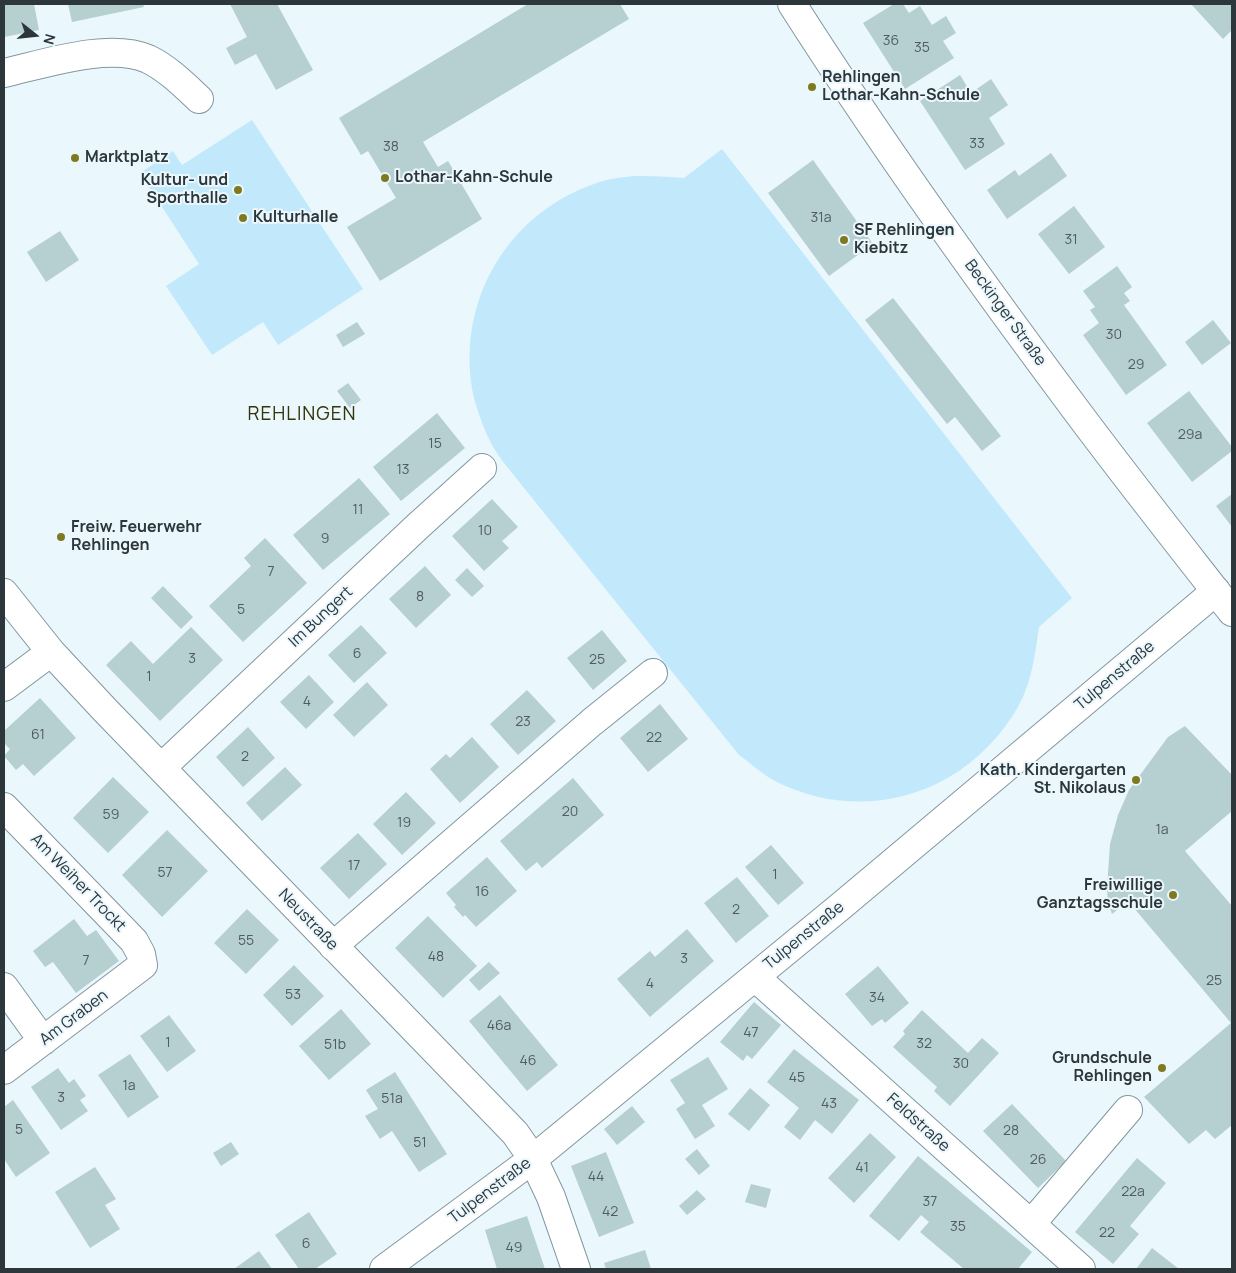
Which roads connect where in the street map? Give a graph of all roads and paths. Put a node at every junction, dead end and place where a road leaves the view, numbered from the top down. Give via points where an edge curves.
1 (792, 4) edge
2 (4, 73) edge
3 (199, 99) dead end
4 (482, 468) dead end
5 (4, 593) edge
6 (1224, 602) edge
7 (51, 652) junction
8 (653, 673) dead end
9 (4, 687) edge
10 (161, 768) junction
11 (4, 807) edge
12 (334, 946) junction
13 (143, 965) joint
14 (755, 977) junction
15 (4, 987) edge
16 (43, 1040) junction
17 (4, 1070) edge
18 (1128, 1110) dead end
19 (533, 1159) junction
20 (1030, 1224) junction
21 (384, 1269) edge
22 (576, 1269) edge
23 (1082, 1269) edge

1 - 6 street, Beckinger Straße via 950,236 1073,406
2 - 3 street via 94,53 122,52 148,59 179,80
4 - 10 street, Im Bungert
5 - 7 street, Neustraße
6 - 14 street, Tulpenstraße
7 - 9 street
7 - 10 street, Neustraße
8 - 12 street
10 - 12 street, Neustraße
11 - 13 street, Am Weiher Trockt via 134,941
12 - 19 street, Neustraße via 515,1133
13 - 16 street, Am Graben
14 - 19 street, Tulpenstraße
14 - 20 street, Feldstraße
15 - 16 street
16 - 17 street, Am Graben
18 - 20 street
19 - 21 street, Tulpenstraße
19 - 22 street, Neustraße via 551,1197
20 - 23 street, Feldstraße

